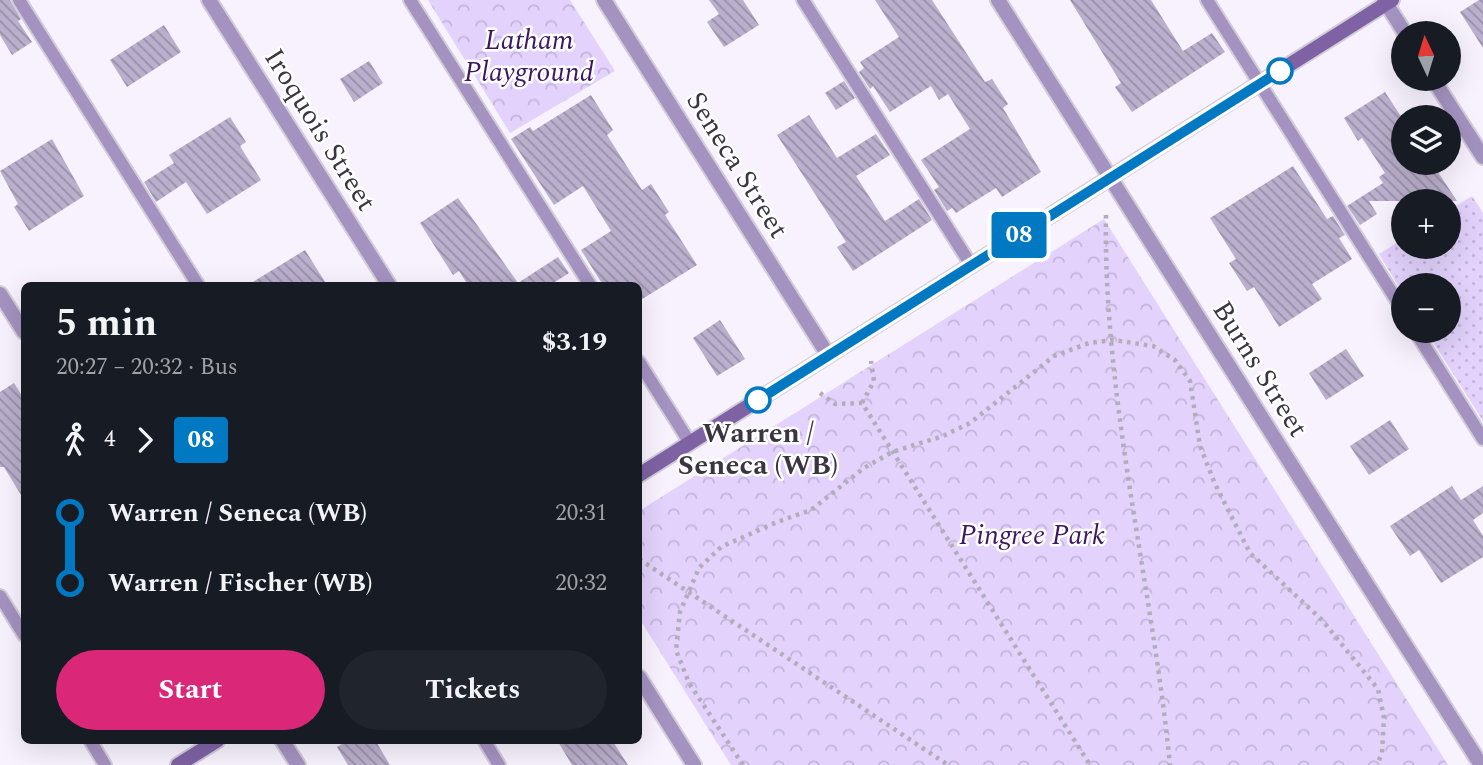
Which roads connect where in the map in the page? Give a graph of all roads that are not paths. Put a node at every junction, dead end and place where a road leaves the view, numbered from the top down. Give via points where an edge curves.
1 (19, 0) edge
2 (209, 0) edge
3 (410, 0) edge
4 (604, 0) edge
5 (803, 0) edge
6 (998, 0) edge
7 (1207, 0) edge
8 (1387, 1) edge
9 (1398, 21) edge
10 (1260, 83) junction
11 (1441, 91) edge
12 (1483, 157) edge
13 (1110, 177) junction
14 (971, 265) junction
15 (196, 282) edge
16 (387, 282) edge
17 (588, 282) edge
18 (1391, 291) edge
19 (0, 294) edge
20 (21, 327) edge
21 (1423, 343) edge
22 (828, 355) junction
23 (642, 367) edge
24 (1483, 439) edge
25 (690, 443) junction
26 (642, 473) edge
27 (0, 596) edge
28 (21, 630) edge
29 (642, 682) edge
30 (92, 744) edge
31 (212, 744) edge
32 (285, 744) edge
33 (486, 744) edge
34 (105, 765) edge
35 (178, 765) edge
36 (298, 765) edge
37 (499, 765) edge
38 (694, 765) edge
39 (1481, 765) edge

1 - 15 lane
2 - 16 street, Iroquois Street
3 - 17 lane
4 - 22 street, Seneca Street
5 - 14 lane
6 - 13 street, Burns Street
7 - 10 lane
8 - 9 street
8 - 10 main road
10 - 13 main road
10 - 18 lane
11 - 12 street
13 - 14 main road
13 - 39 street, Burns Street
14 - 22 main road
19 - 20 street
21 - 24 lane
22 - 25 main road
23 - 25 lane
25 - 26 main road
27 - 28 lane
29 - 38 street
30 - 34 lane
31 - 35 main road
32 - 36 street
33 - 37 lane

